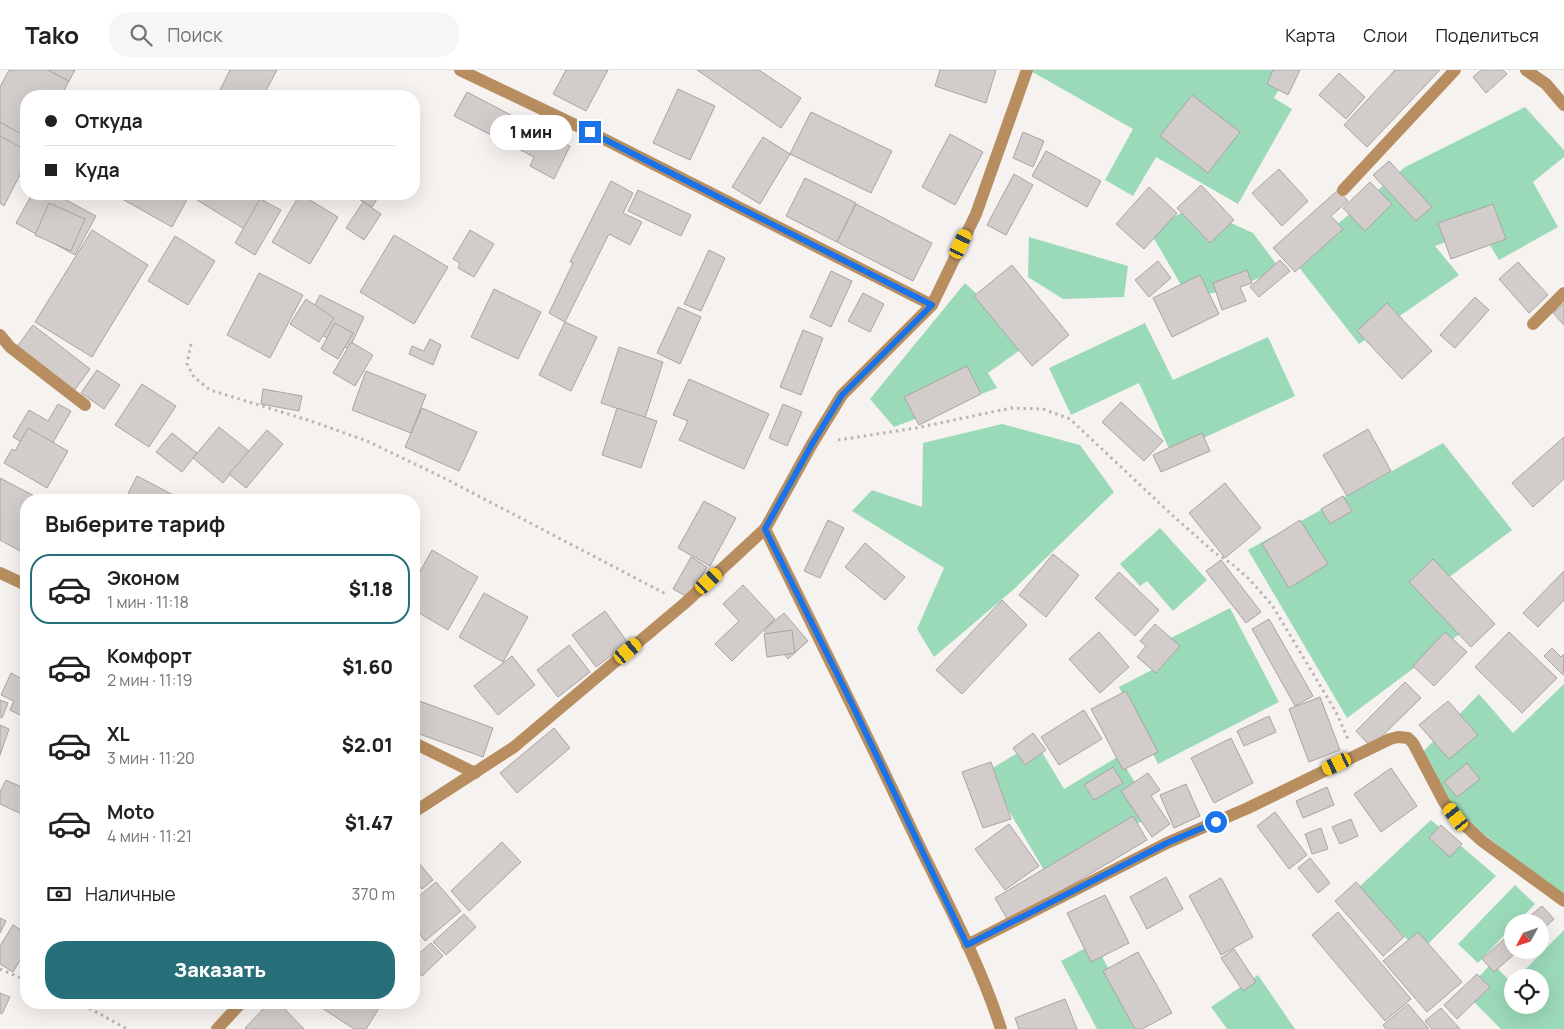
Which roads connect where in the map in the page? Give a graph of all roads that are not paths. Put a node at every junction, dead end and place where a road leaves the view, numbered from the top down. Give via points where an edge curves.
1 (460, 70) edge
2 (1027, 70) edge
3 (1455, 70) edge
4 (1526, 70) edge
5 (1564, 104) edge
6 (1344, 190) dead end
7 (1564, 293) edge
8 (932, 305) junction
9 (1533, 324) dead end
10 (0, 335) edge
11 (85, 405) dead end
12 (765, 529) junction
13 (0, 573) edge
14 (20, 582) edge
15 (420, 746) edge
16 (475, 773) junction
17 (420, 808) edge
18 (1564, 901) edge
19 (967, 945) junction
20 (236, 1009) edge
21 (217, 1029) edge
22 (1001, 1029) edge

1 - 8 street
2 - 8 street via 976,214
3 - 6 street
4 - 5 street via 1546,84
7 - 9 street
8 - 12 street via 842,395
10 - 11 street via 10,347
12 - 16 street via 684,603 514,747
12 - 19 street
13 - 14 street
15 - 16 street
16 - 17 street
18 - 19 street via 1482,841 1456,817 1444,802 1413,742 1403,737 1390,739 1248,808 1167,843
19 - 22 street via 990,994
20 - 21 street

